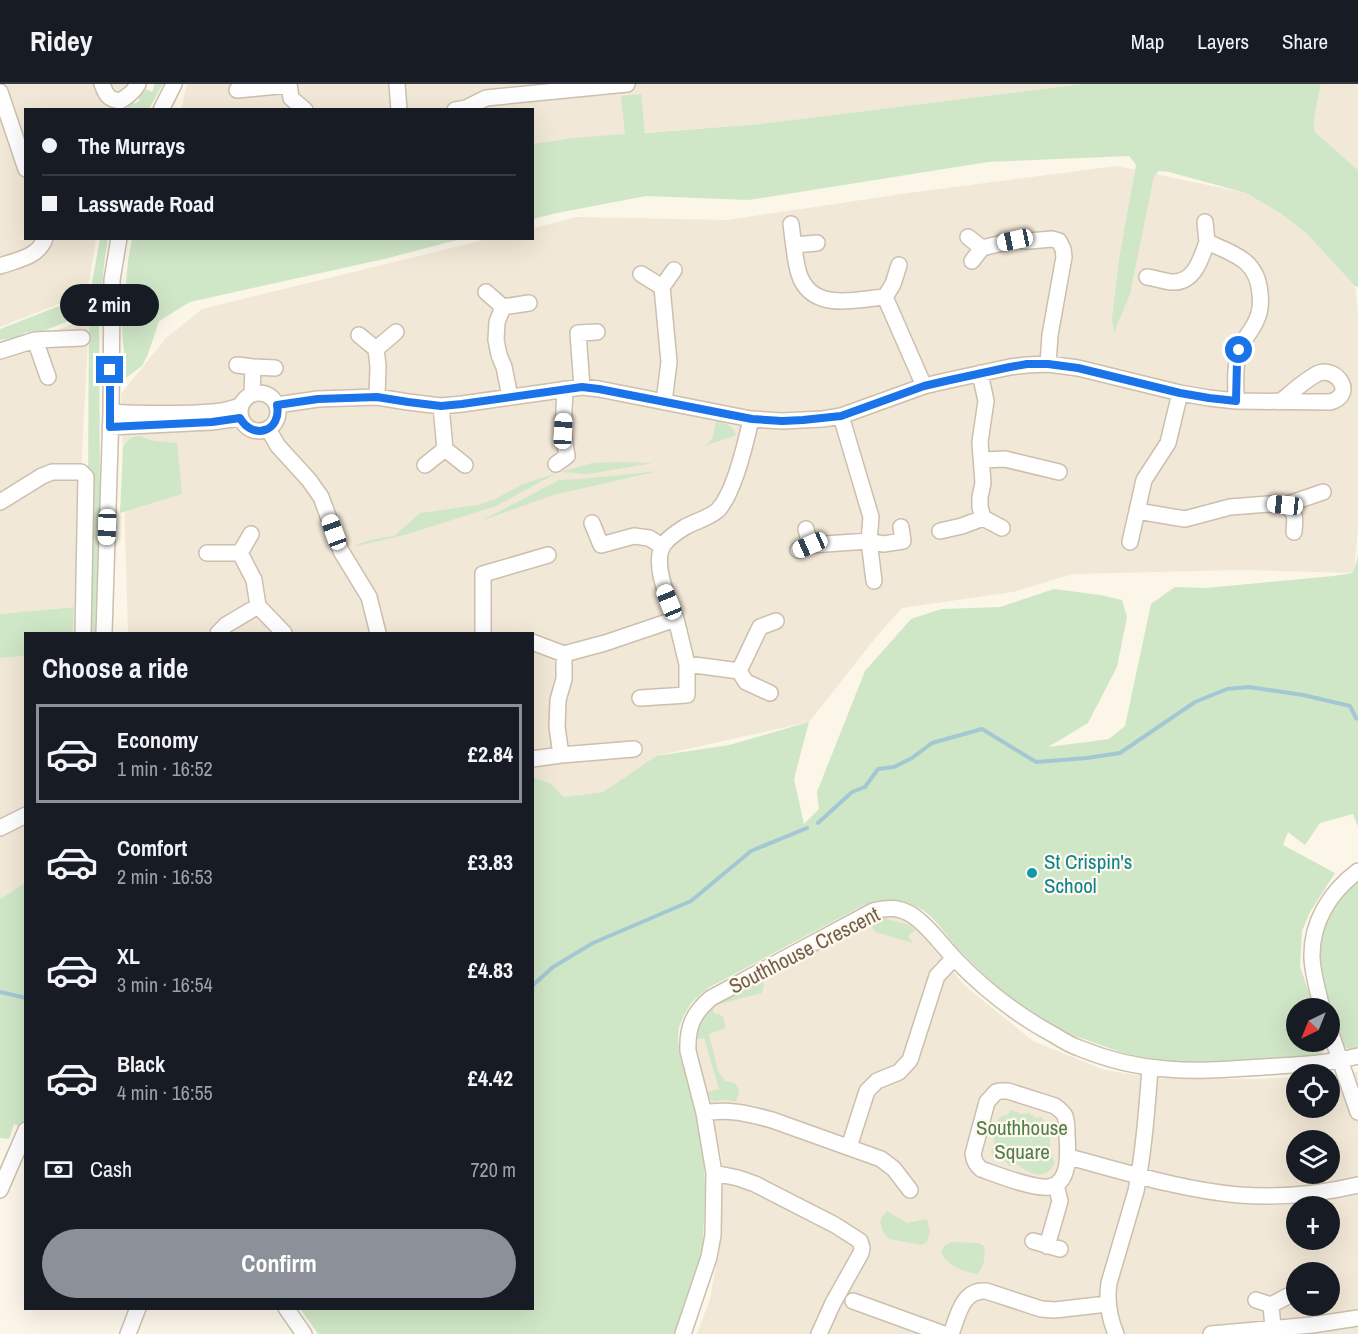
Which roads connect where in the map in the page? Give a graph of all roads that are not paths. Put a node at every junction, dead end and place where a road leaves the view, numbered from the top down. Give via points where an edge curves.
1 (138, 84) edge
2 (174, 84) edge
3 (397, 84) edge
4 (627, 84) edge
5 (289, 85) edge
6 (103, 88) edge
7 (237, 90) dead end
8 (0, 92) edge
9 (104, 108) edge
10 (162, 108) edge
11 (303, 108) edge
12 (399, 108) edge
13 (466, 108) edge
14 (24, 163) edge
15 (1205, 222) dead end
16 (791, 224) dead end
17 (968, 237) dead end
18 (44, 240) edge
19 (119, 240) edge
20 (1207, 242) junction
21 (817, 243) dead end
22 (795, 245) junction
23 (982, 248) junction
24 (972, 261) dead end
25 (899, 265) dead end
26 (0, 266) edge
27 (674, 270) dead end
28 (641, 274) dead end
29 (1147, 277) dead end
30 (662, 286) junction
31 (486, 292) dead end
32 (885, 297) junction
33 (529, 303) dead end
34 (503, 307) junction
35 (396, 332) dead end
36 (597, 332) dead end
37 (358, 335) dead end
38 (82, 338) dead end
39 (35, 340) junction
40 (376, 349) junction
41 (0, 351) edge
42 (1048, 364) junction
43 (237, 365) dead end
44 (253, 367) junction
45 (275, 368) dead end
46 (980, 373) junction
47 (48, 377) dead end
48 (924, 386) junction
49 (582, 387) junction
50 (565, 389) junction
51 (1180, 393) junction
52 (252, 394) junction
53 (377, 397) junction
54 (510, 397) junction
55 (1236, 401) junction
56 (664, 402) junction
57 (1280, 402) junction
58 (1330, 402) junction
59 (1348, 402) dead end
60 (277, 405) junction
61 (441, 406) junction
62 (241, 412) junction
63 (841, 416) junction
64 (110, 419) junction
65 (752, 419) junction
66 (268, 429) junction
67 (445, 449) junction
68 (566, 460) dead end
69 (982, 460) junction
70 (425, 465) dead end
71 (465, 465) dead end
72 (1059, 472) dead end
73 (1323, 492) dead end
74 (0, 502) edge
75 (1285, 505) junction
76 (1137, 511) junction
77 (983, 518) junction
78 (592, 523) dead end
79 (901, 527) dead end
80 (1002, 528) dead end
81 (806, 529) dead end
82 (940, 531) dead end
83 (1294, 532) dead end
84 (251, 534) dead end
85 (869, 541) junction
86 (1130, 542) dead end
87 (662, 546) junction
88 (207, 553) dead end
89 (240, 553) junction
90 (548, 555) dead end
91 (874, 581) dead end
92 (258, 606) junction
93 (676, 619) junction
94 (776, 621) dead end
95 (83, 632) edge
96 (104, 632) edge
97 (219, 632) edge
98 (283, 632) edge
99 (378, 632) edge
100 (483, 632) edge
101 (534, 643) edge
102 (564, 654) junction
103 (687, 664) junction
104 (739, 671) junction
105 (770, 693) dead end
106 (640, 698) dead end
107 (634, 749) dead end
108 (561, 755) junction
109 (534, 759) edge
110 (24, 817) edge
111 (0, 828) edge
112 (1358, 871) edge
113 (954, 958) junction
114 (1320, 998) edge
115 (1338, 1052) edge
116 (1358, 1056) edge
117 (1341, 1060) junction
118 (1150, 1068) junction
119 (1358, 1112) edge
120 (704, 1113) junction
121 (24, 1135) edge
122 (849, 1148) junction
123 (1069, 1157) junction
124 (714, 1173) junction
125 (1139, 1176) junction
126 (1056, 1185) junction
127 (1358, 1185) edge
128 (0, 1190) edge
129 (910, 1190) dead end
130 (1047, 1246) dead end
131 (1286, 1297) edge
132 (1256, 1300) dead end
133 (853, 1301) dead end
134 (1107, 1304) junction
135 (1271, 1305) junction
136 (137, 1310) edge
137 (287, 1310) edge
138 (1358, 1317) edge
139 (1273, 1328) junction
140 (128, 1334) edge
141 (304, 1334) edge
142 (683, 1334) edge
143 (819, 1334) edge
144 (944, 1334) edge
145 (951, 1334) edge
146 (1116, 1334) edge
147 (1211, 1334) edge

1 - 6 street via 120,101 112,100
2 - 10 street
3 - 12 street
4 - 13 street via 486,98
5 - 7 street
5 - 11 street via 291,98
6 - 9 street
8 - 14 street
15 - 20 street
16 - 22 street
17 - 23 street
18 - 26 street via 32,255
19 - 64 street via 111,289
20 - 29 street via 1199,264 1188,278 1173,282
20 - 55 street via 1250,266 1260,287 1257,321 1239,350
21 - 22 street
22 - 32 street via 800,276 812,294 830,301
23 - 24 street
23 - 42 street via 1015,240 1052,239 1063,249
25 - 32 street
27 - 30 street
28 - 30 street
30 - 56 street via 669,362
31 - 34 street
32 - 48 street
33 - 34 street
34 - 54 street via 496,340
35 - 40 street
36 - 49 street via 578,333
37 - 40 street
38 - 39 street
39 - 41 street
39 - 47 street
40 - 53 street
42 - 46 street
42 - 51 street
43 - 44 street
44 - 45 street
44 - 52 street
46 - 48 street
46 - 69 street via 986,401 980,442
48 - 63 street
49 - 50 street
49 - 56 street
50 - 54 street
50 - 68 street
51 - 55 street
51 - 76 street via 1168,443 1144,480
52 - 60 street via 264,393
52 - 62 street via 247,396
53 - 60 street
53 - 61 street
54 - 61 street
55 - 57 street
56 - 65 street
57 - 58 street
57 - 58 street via 1323,372 1336,376 1344,388 1338,400
58 - 59 street
60 - 66 street via 278,416
61 - 67 street
62 - 64 street via 212,422
62 - 66 street via 249,428
63 - 65 street via 782,421
63 - 85 street via 871,517
64 - 96 street
65 - 87 street via 732,486 718,510 675,533
66 - 99 street via 321,497 342,551 369,597
67 - 70 street
67 - 71 street
69 - 72 street via 1005,459
69 - 77 street
73 - 75 street
74 - 95 street via 52,472 81,472 86,477
75 - 76 street via 1230,507 1185,519
75 - 83 street via 1295,515
76 - 86 street
77 - 80 street
77 - 82 street
78 - 87 street via 601,545 634,536 649,538
79 - 85 street via 903,541
81 - 85 street via 804,548
84 - 89 street
85 - 91 street
87 - 93 street via 662,584
88 - 89 street
89 - 92 street via 254,580
90 - 100 street via 483,574
92 - 97 street
92 - 98 street
93 - 102 street
93 - 103 street
94 - 104 street via 760,627
101 - 102 street
102 - 108 street via 556,727
103 - 104 street
103 - 106 street via 687,695
104 - 105 street via 746,682
107 - 108 street
108 - 109 street
110 - 111 street
112 - 114 street via 1331,898 1317,924 1312,957
113 - 118 street, Southhouse Crescent via 1020,1016 1077,1047
113 - 120 street, Southhouse Crescent via 914,916 885,908 711,998 701,1006 688,1032 688,1051
113 - 122 street via 937,976 910,1060 899,1072 877,1081 867,1091
115 - 117 street
116 - 117 street, Southhouse Crescent
117 - 118 street, Southhouse Crescent via 1224,1070
117 - 119 street
118 - 125 street
120 - 122 street via 754,1115
120 - 124 street, Southhouse Crescent
121 - 128 street
122 - 129 street via 887,1163
123 - 125 street
123 - 126 street
123 - 126 street via 1065,1115 1061,1110 1008,1091 991,1096 973,1155 977,1166 1031,1185
124 - 142 street, Southhouse Crescent via 709,1257
124 - 143 street via 755,1184 860,1241 861,1253
125 - 127 street via 1240,1195 1296,1195
125 - 134 street via 1108,1283
126 - 130 street via 1060,1201
131 - 135 street
132 - 135 street
133 - 144 street
134 - 145 street via 1041,1309 979,1290 964,1301
134 - 146 street
135 - 139 street
136 - 140 street
137 - 141 street
138 - 139 street
139 - 147 street

